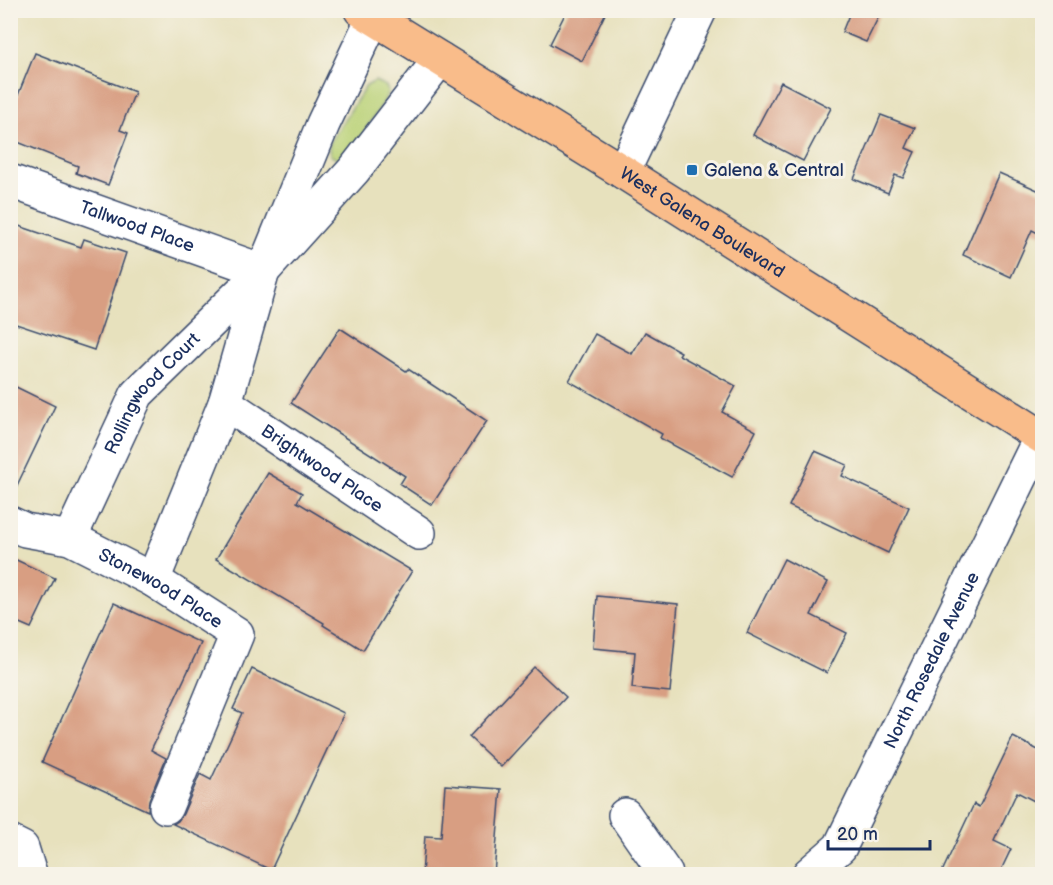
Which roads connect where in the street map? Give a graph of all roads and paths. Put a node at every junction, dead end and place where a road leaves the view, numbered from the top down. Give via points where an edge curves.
1 (700, 10) edge
2 (367, 14) edge
3 (440, 59) junction
4 (623, 172) junction
5 (10, 181) edge
6 (263, 271) junction
7 (225, 403) junction
8 (1042, 436) edge
9 (10, 523) edge
10 (419, 533) dead end
11 (70, 538) junction
12 (153, 580) junction
13 (166, 807) dead end
14 (625, 815) dead end
15 (10, 842) edge
16 (30, 874) edge
17 (666, 874) edge
18 (809, 874) edge

1 - 4 street
2 - 3 main road, West Galena Boulevard
2 - 6 street, Rollingwood Court
3 - 4 main road, West Galena Boulevard
3 - 6 street, Rollingwood Court via 354,170
4 - 8 main road, West Galena Boulevard
5 - 6 street, Tallwood Place
6 - 7 street, Rollingwood Court
6 - 11 street, Rollingwood Court via 136,394
7 - 10 street, Brightwood Place
7 - 12 street, Rollingwood Court
8 - 18 street, North Rosedale Avenue via 840,847
9 - 11 street, Stonewood Place via 25,530
11 - 12 street, Stonewood Place
12 - 13 street, Stonewood Place via 237,634
14 - 17 street
15 - 16 street via 22,848

